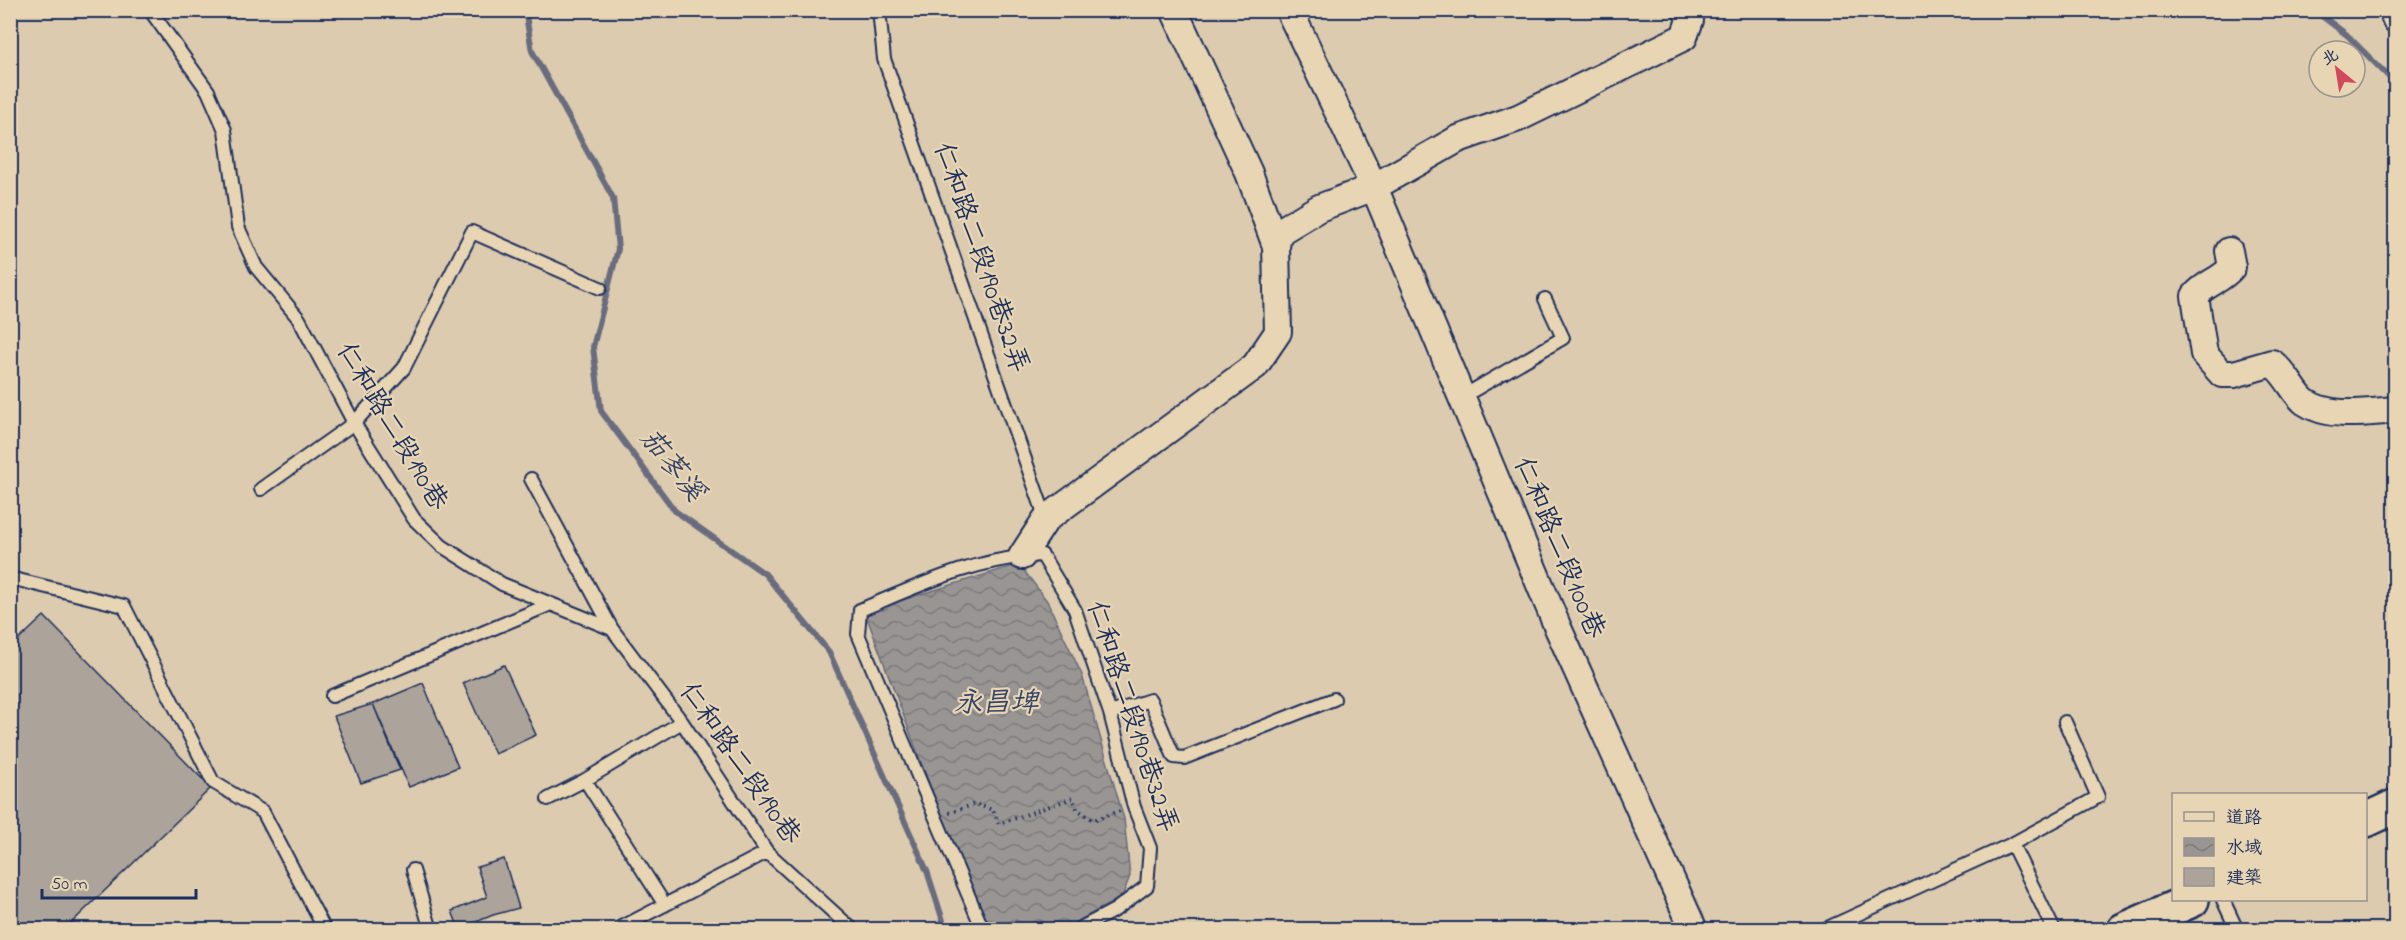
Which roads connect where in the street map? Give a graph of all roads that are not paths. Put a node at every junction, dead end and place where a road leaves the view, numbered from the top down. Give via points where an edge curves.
1 (150, 10) edge
2 (879, 10) edge
3 (1174, 10) edge
4 (1289, 10) edge
5 (1686, 10) edge
6 (2392, 10) edge
7 (2396, 20) edge
8 (1374, 187) junction
9 (1276, 246) junction
10 (2229, 251) dead end
11 (600, 288) dead end
12 (1545, 299) dead end
13 (1462, 398) junction
14 (2396, 410) edge
15 (354, 423) junction
16 (531, 478) dead end
17 (261, 489) dead end
18 (1046, 519) junction
19 (1022, 556) junction
20 (10, 578) edge
21 (551, 604) junction
22 (612, 629) junction
23 (332, 696) dead end
24 (1334, 699) dead end
25 (1110, 713) junction
26 (682, 722) junction
27 (2065, 722) dead end
28 (585, 780) junction
29 (548, 800) dead end
30 (2396, 806) edge
31 (2367, 820) edge
32 (2012, 844) junction
33 (766, 852) junction
34 (413, 870) dead end
35 (2190, 901) edge
36 (2223, 901) edge
37 (665, 905) junction
38 (622, 927) dead end
39 (325, 930) edge
40 (431, 930) edge
41 (853, 930) edge
42 (983, 930) edge
43 (1077, 930) edge
44 (1694, 930) edge
45 (1823, 930) edge
46 (2054, 930) edge
47 (2124, 930) edge
48 (2236, 930) edge

1 - 15 lane, 仁和路二段190巷 via 208,91 221,120 238,227 256,267 299,319
2 - 18 lane, 仁和路二段190巷32弄 via 885,59
3 - 9 street via 1249,173
4 - 8 street, 仁和路二段100巷
5 - 8 street via 1690,20 1684,37 1518,118 1458,139
6 - 7 street
8 - 9 street via 1296,220 1279,232
8 - 13 street, 仁和路二段100巷
9 - 18 street via 1278,332 1255,366
10 - 14 street via 2232,267 2195,296 2204,354 2222,374 2271,363 2284,373 2304,401 2339,414
11 - 15 lane via 472,232 404,368
12 - 13 lane via 1563,338
13 - 44 street, 仁和路二段100巷 via 1558,628
15 - 17 lane
15 - 21 lane, 仁和路二段190巷 via 414,519 441,546 502,584
16 - 22 lane
18 - 19 street
19 - 25 lane, 仁和路二段190巷32弄 via 1042,555 1075,610
19 - 42 lane via 949,574 860,610 858,634
20 - 39 lane via 124,606 213,782 263,812
21 - 22 lane, 仁和路二段190巷
21 - 23 lane
22 - 26 lane, 仁和路二段190巷
24 - 25 lane via 1184,758 1174,757 1150,700
25 - 43 lane, 仁和路二段190巷32弄 via 1134,807 1150,848 1147,886 1115,910
26 - 28 lane
26 - 33 lane, 仁和路二段190巷
27 - 32 lane via 2098,797
28 - 29 lane
28 - 37 lane
30 - 31 main road
32 - 45 lane
32 - 46 lane
33 - 37 lane
33 - 41 lane, 仁和路二段190巷
34 - 40 lane
35 - 47 main road
36 - 48 lane
37 - 38 lane

